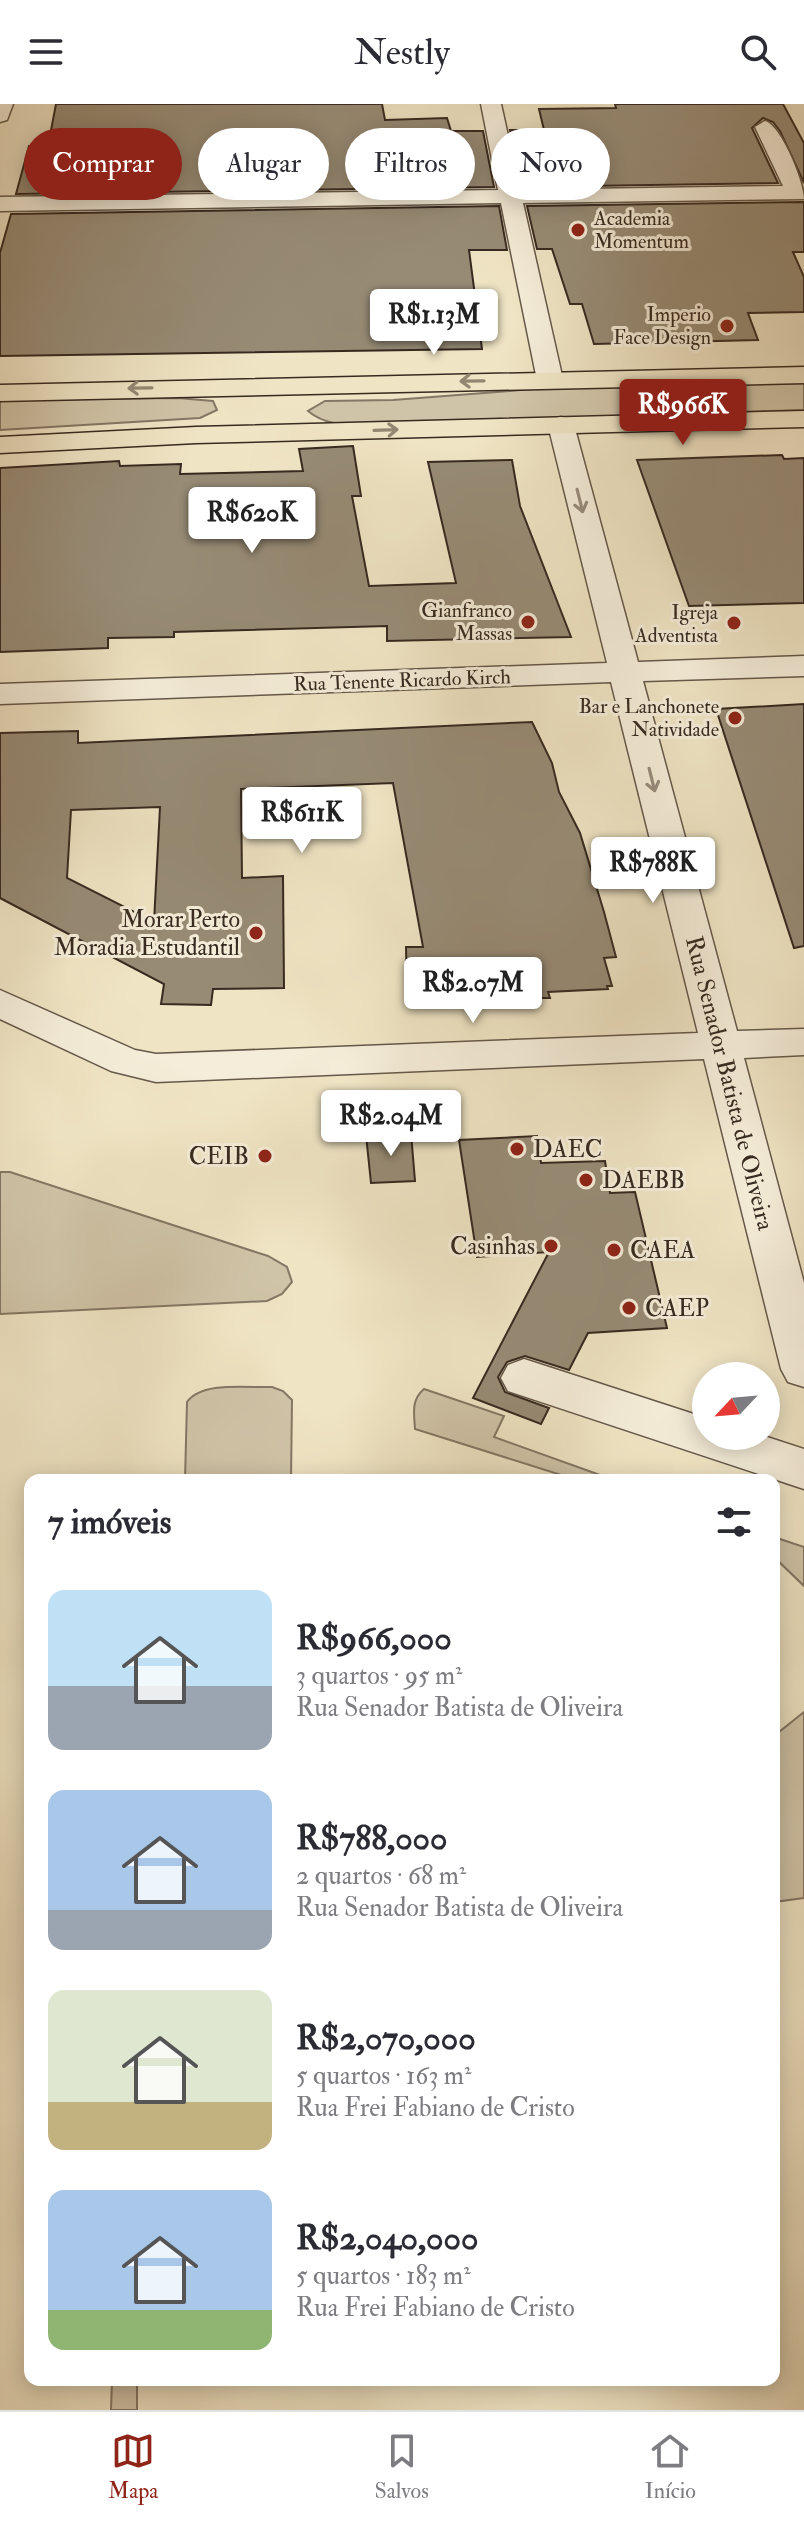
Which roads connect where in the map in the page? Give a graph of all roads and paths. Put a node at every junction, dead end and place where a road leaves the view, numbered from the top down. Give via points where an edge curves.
1 (3, 104) edge
2 (491, 104) edge
3 (0, 116) edge
4 (765, 127) dead end
5 (496, 128) edge
6 (801, 192) edge
7 (610, 195) edge
8 (491, 196) edge
9 (512, 200) edge
10 (0, 204) edge
11 (804, 375) edge
12 (550, 380) junction
13 (319, 384) junction
14 (218, 386) junction
15 (0, 393) edge
16 (804, 419) edge
17 (561, 425) junction
18 (338, 431) junction
19 (196, 435) junction
20 (0, 445) edge
21 (804, 666) edge
22 (624, 673) junction
23 (0, 694) edge
24 (0, 1003) edge
25 (804, 1042) edge
26 (721, 1046) junction
27 (804, 1369) edge
28 (524, 1378) dead end
29 (804, 1469) edge

1 - 3 street
2 - 5 street
4 - 6 street
6 - 7 street
8 - 10 street
9 - 12 street
11 - 12 main road
12 -> 13 main road
13 - 14 main road
13 - 18 main road via 292,401 292,411 316,428
14 -> 15 main road
14 - 19 main road via 234,391 246,408 230,425
16 - 17 main road
18 -> 17 main road
17 -> 22 street, Rua Senador Batista de Oliveira
18 - 19 main road
19 - 20 main road
21 - 22 street, Rua Tenente Ricardo Kirch
22 - 23 street, Rua Tenente Ricardo Kirch
22 -> 26 street, Rua Senador Batista de Oliveira
24 - 26 street via 139,1066 183,1069
25 - 26 street
26 - 27 street, Rua Senador Batista de Oliveira
28 - 29 street

